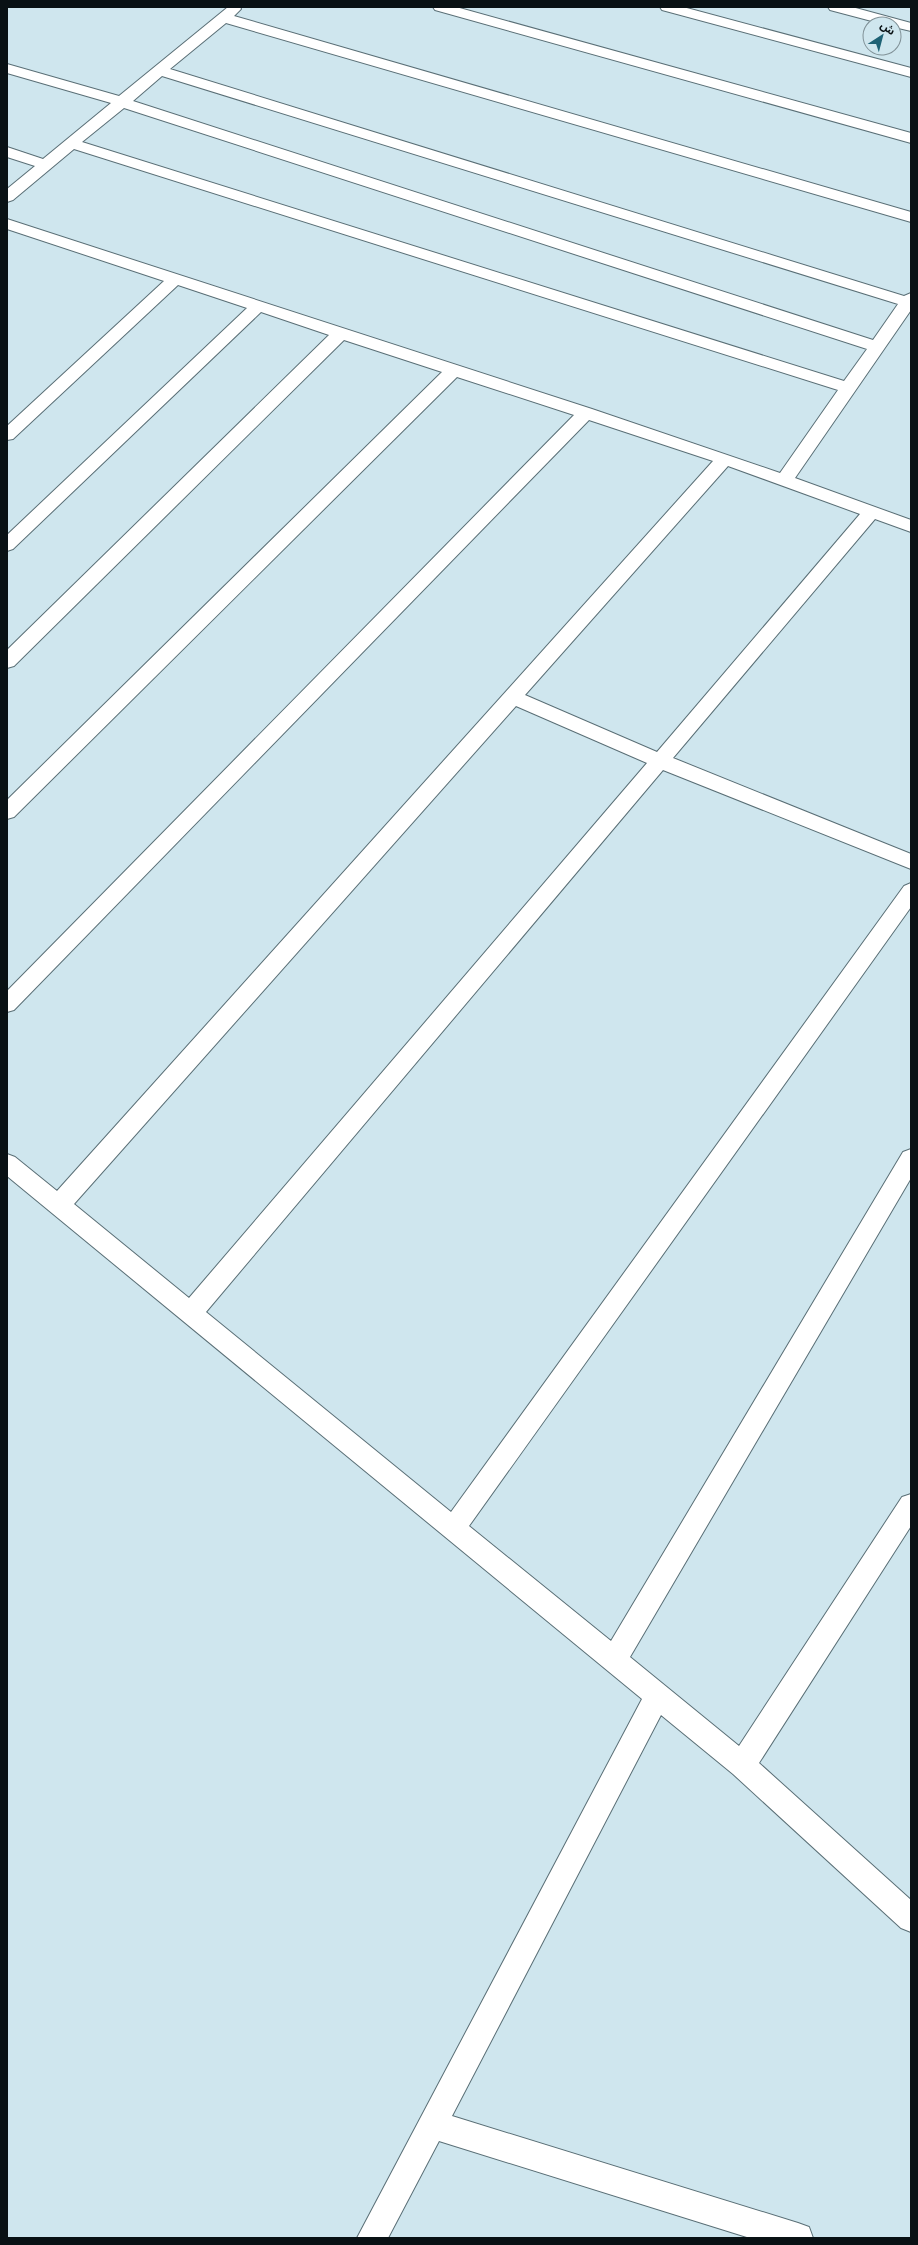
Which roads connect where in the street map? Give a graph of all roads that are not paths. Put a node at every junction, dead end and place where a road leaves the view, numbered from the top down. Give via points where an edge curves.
1 (440, 7) edge
2 (667, 7) edge
3 (835, 7) edge
4 (231, 10) edge
5 (911, 27) edge
6 (7, 68) edge
7 (160, 71) junction
8 (911, 73) edge
9 (122, 102) junction
10 (911, 138) edge
11 (72, 144) junction
12 (7, 152) edge
13 (46, 165) junction
14 (7, 197) edge
15 (911, 217) edge
16 (7, 224) edge
17 (176, 279) junction
18 (910, 300) edge
19 (258, 306) junction
20 (341, 333) junction
21 (877, 347) junction
22 (454, 370) junction
23 (848, 388) junction
24 (586, 413) junction
25 (7, 435) edge
26 (725, 459) junction
27 (784, 480) junction
28 (872, 511) junction
29 (911, 526) edge
30 (7, 545) edge
31 (7, 661) edge
32 (513, 696) junction
33 (660, 761) junction
34 (7, 812) edge
35 (911, 862) edge
36 (911, 891) edge
37 (7, 1004) edge
38 (911, 1158) edge
39 (7, 1163) edge
40 (59, 1205) junction
41 (190, 1314) junction
42 (911, 1505) edge
43 (453, 1529) junction
44 (613, 1661) junction
45 (657, 1697) junction
46 (742, 1765) junction
47 (911, 1918) edge
48 (432, 2124) junction
49 (372, 2238) edge
50 (798, 2238) edge

1 - 10 street
2 - 8 street
3 - 5 street
4 - 7 street
4 - 15 street
6 - 9 street
7 - 9 street
7 - 18 street
9 - 11 street
9 - 21 street
11 - 13 street
11 - 23 street
12 - 13 street
13 - 14 street
16 - 17 street
17 - 19 street
17 - 25 street
18 - 21 street
19 - 20 street
19 - 30 street
20 - 22 street
20 - 31 street
21 - 23 street
22 - 24 street
22 - 34 street
23 - 27 street
24 - 26 street
24 - 37 street
26 - 27 street
26 - 32 street
27 - 28 street
28 - 29 street
28 - 33 street
32 - 33 street
32 - 40 street
33 - 35 street
33 - 41 street
36 - 43 street
38 - 44 street
39 - 40 street
40 - 41 street
41 - 43 street
42 - 46 street
43 - 44 street
44 - 45 street
45 - 46 street
45 - 48 street
46 - 47 street
48 - 49 street
48 - 50 street

